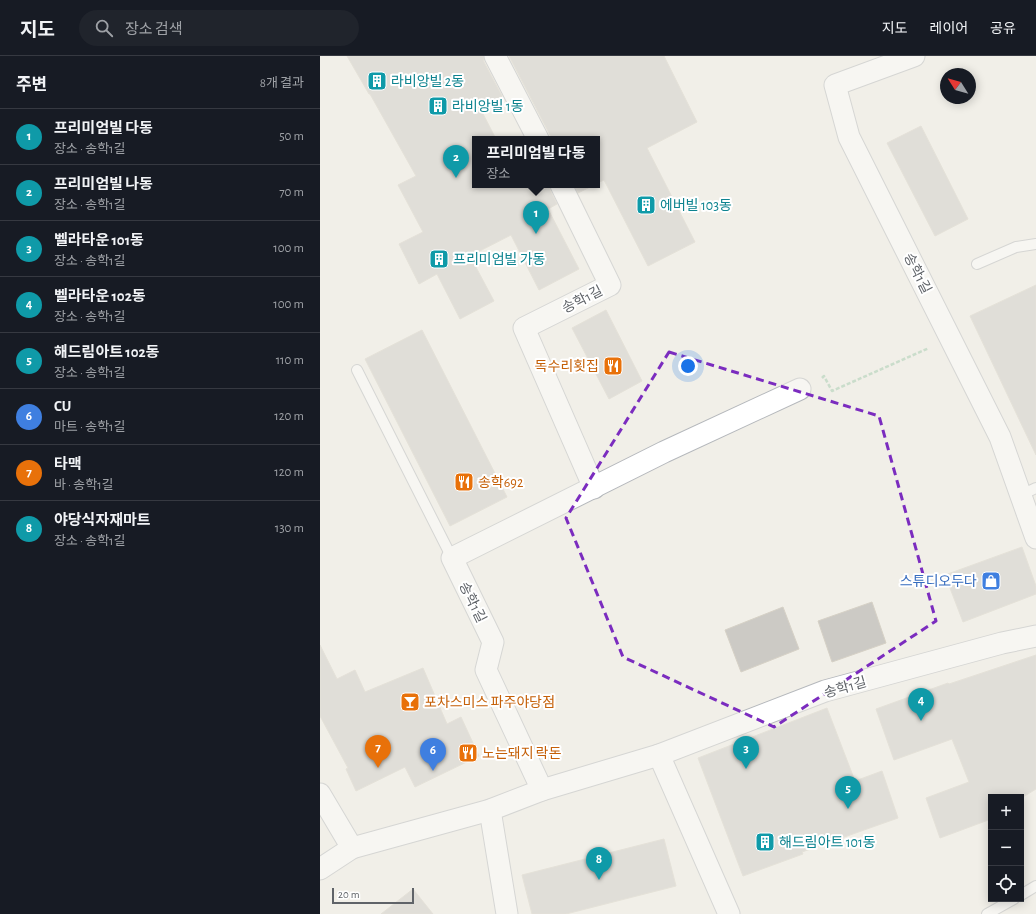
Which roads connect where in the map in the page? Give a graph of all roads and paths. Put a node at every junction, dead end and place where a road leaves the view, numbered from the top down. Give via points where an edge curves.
1 (495, 56) edge
2 (914, 56) edge
3 (536, 136) edge
4 (562, 188) edge
5 (1036, 244) edge
6 (977, 264) dead end
7 (951, 338) junction
8 (357, 370) dead end
9 (800, 389) joint
10 (594, 488) junction
11 (1028, 491) edge
12 (1036, 538) edge
13 (452, 558) junction
14 (1036, 636) edge
15 (659, 755) junction
16 (542, 790) junction
17 (320, 794) edge
18 (490, 810) junction
19 (352, 848) junction
20 (320, 869) edge
21 (1036, 886) edge
22 (1024, 893) edge
23 (1009, 902) edge
24 (507, 914) edge
25 (729, 914) edge
26 (987, 914) edge

1 - 3 street
2 - 7 street, 송학1길 via 835,85 849,137
4 - 10 street, 송학1길 via 610,285 524,328
5 - 6 lane via 1016,247
7 - 9 path via 832,391 824,376
7 - 11 street, 송학1길
8 - 13 lane
9 - 10 street via 664,452
10 - 13 street
11 - 12 street, 송학1길
13 - 16 street, 송학1길 via 493,642 486,670
14 - 15 street, 송학1길 via 994,645 825,692
15 - 16 street, 송학1길
15 - 25 street
16 - 18 street, 송학1길
17 - 19 street
18 - 19 street, 송학1길
18 - 24 street
19 - 20 street, 송학1길
21 - 22 lane
23 - 26 lane

